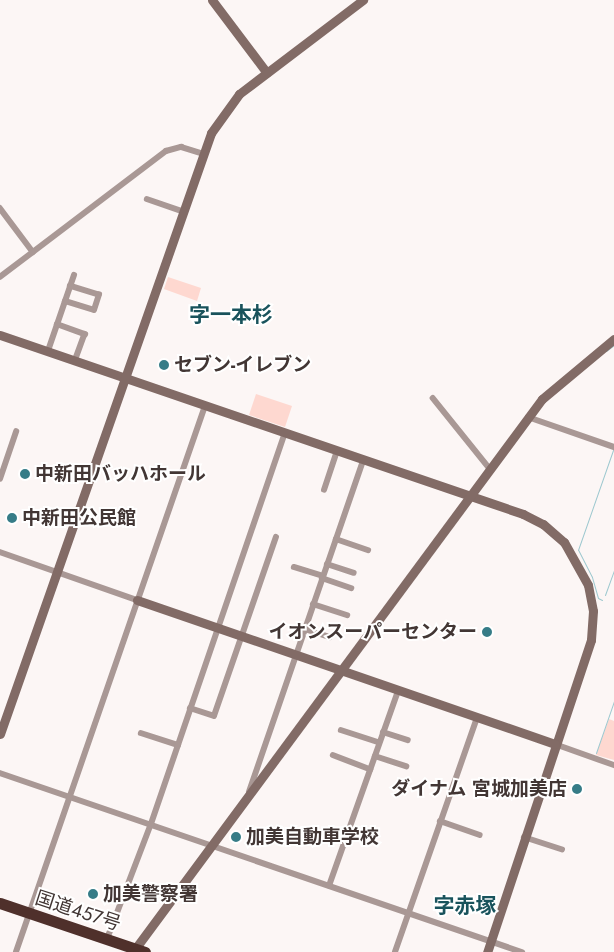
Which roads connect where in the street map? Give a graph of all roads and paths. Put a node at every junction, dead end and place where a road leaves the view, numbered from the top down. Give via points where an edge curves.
1 (212, 0) edge
2 (363, 0) edge
3 (267, 73) junction
4 (204, 154) junction
5 (147, 199) dead end
6 (0, 208) edge
7 (184, 212) junction
8 (33, 252) junction
9 (74, 275) dead end
10 (0, 278) edge
11 (70, 286) junction
12 (65, 301) junction
13 (57, 324) junction
14 (0, 335) edge
15 (614, 339) edge
16 (48, 352) junction
17 (75, 361) junction
18 (126, 378) junction
19 (433, 398) dead end
20 (205, 406) junction
21 (531, 419) junction
22 (16, 432) dead end
23 (285, 433) junction
24 (614, 447) edge
25 (337, 451) junction
26 (363, 460) junction
27 (490, 469) junction
28 (0, 479) edge
29 (324, 490) dead end
30 (468, 496) junction
31 (276, 537) dead end
32 (336, 539) junction
33 (368, 550) dead end
34 (0, 552) edge
35 (327, 564) junction
36 (294, 567) dead end
37 (56, 573) junction
38 (354, 573) dead end
39 (322, 577) junction
40 (351, 588) dead end
41 (137, 600) junction
42 (313, 604) junction
43 (348, 615) dead end
44 (217, 628) junction
45 (305, 629) junction
46 (242, 636) junction
47 (330, 638) dead end
48 (295, 655) junction
49 (339, 670) junction
50 (398, 690) junction
51 (190, 708) junction
52 (477, 718) junction
53 (342, 730) dead end
54 (383, 732) junction
55 (141, 733) dead end
56 (0, 734) edge
57 (408, 740) dead end
58 (380, 742) junction
59 (556, 744) junction
60 (178, 745) junction
61 (333, 755) dead end
62 (375, 756) junction
63 (614, 764) edge
64 (406, 766) dead end
65 (370, 768) junction
66 (0, 773) edge
67 (249, 792) junction
68 (70, 798) junction
69 (440, 821) junction
70 (150, 824) junction
71 (480, 835) dead end
72 (524, 837) junction
73 (212, 845) junction
74 (562, 849) dead end
75 (329, 886) junction
76 (0, 903) edge
77 (29, 913) junction
78 (409, 914) junction
79 (107, 939) junction
80 (489, 940) junction
81 (138, 951) edge
82 (16, 952) edge
83 (394, 952) edge
84 (487, 952) edge
85 (522, 952) edge

1 - 3 street
2 - 3 street
3 - 4 street via 228,106 211,133
4 - 7 street
4 - 8 street via 181,147 166,151
5 - 7 street
6 - 8 street
7 - 18 street
8 - 10 street
9 - 11 street
11 - 12 street
11 - 12 street via 99,295 94,310
12 - 13 street
13 - 16 street
13 - 17 street via 85,334
14 - 16 street
15 - 21 street via 558,382
16 - 17 street
17 - 18 street
18 - 20 street
18 - 37 street
19 - 27 street
20 - 23 street
20 - 41 street
21 - 24 street
21 - 27 street
22 - 28 street
23 - 25 street
23 - 44 street
25 - 26 street
25 - 29 street
26 - 30 street
26 - 32 street
27 - 30 street
30 - 49 street
30 - 59 street via 529,516 549,528 572,552 588,585 593,612 591,640
31 - 46 street
32 - 33 street
32 - 35 street
34 - 37 street
35 - 38 street
35 - 39 street
36 - 39 street
37 - 41 street
37 - 56 street
39 - 40 street
39 - 42 street
41 - 44 street
41 - 68 street
42 - 43 street
42 - 45 street
44 - 46 street
44 - 51 street
45 - 47 street
45 - 48 street
46 - 48 street
46 - 51 street via 214,716
48 - 49 street
48 - 67 street
49 - 50 street
49 - 67 street
50 - 52 street
50 - 54 street
51 - 60 street
52 - 59 street
52 - 69 street
53 - 58 street
54 - 57 street
54 - 58 street
55 - 60 street
58 - 62 street
59 - 63 street
59 - 72 street
60 - 70 street
61 - 65 street
62 - 64 street
62 - 65 street
65 - 75 street
66 - 68 street
67 - 73 street
68 - 70 street
68 - 77 street
69 - 71 street
69 - 78 street
70 - 73 street
70 - 79 street
72 - 74 street
72 - 80 street
73 - 75 street
73 - 81 street
75 - 78 street
76 - 77 highway, 国道457号
77 - 79 highway, 国道457号
77 - 82 street
78 - 80 street
78 - 83 street
79 - 81 highway, 国道457号
80 - 84 street
80 - 85 street

